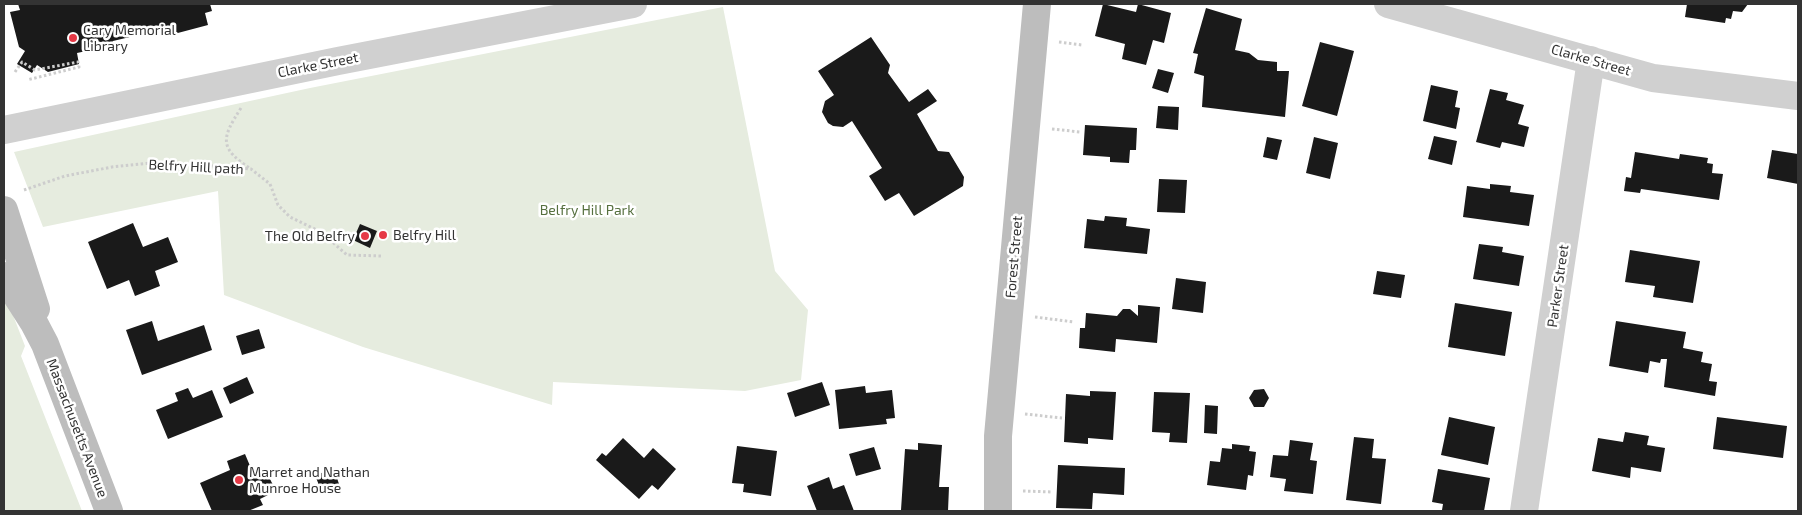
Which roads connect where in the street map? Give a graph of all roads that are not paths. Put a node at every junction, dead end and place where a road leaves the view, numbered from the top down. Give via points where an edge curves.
1 (633, 4) edge
2 (1037, 4) edge
3 (1388, 4) edge
4 (1590, 60) junction
5 (1798, 96) edge
6 (4, 130) edge
7 (4, 210) edge
8 (4, 276) edge
9 (45, 344) junction
10 (109, 511) edge
11 (998, 511) edge
12 (1524, 511) edge

1 - 6 street, Clarke Street
2 - 11 street, Forest Street via 998,436
3 - 4 street, Clarke Street
4 - 5 street, Clarke Street via 1653,78
4 - 12 street, Parker Street
7 - 9 street via 29,283
8 - 9 street
9 - 10 street, Massachusetts Avenue

